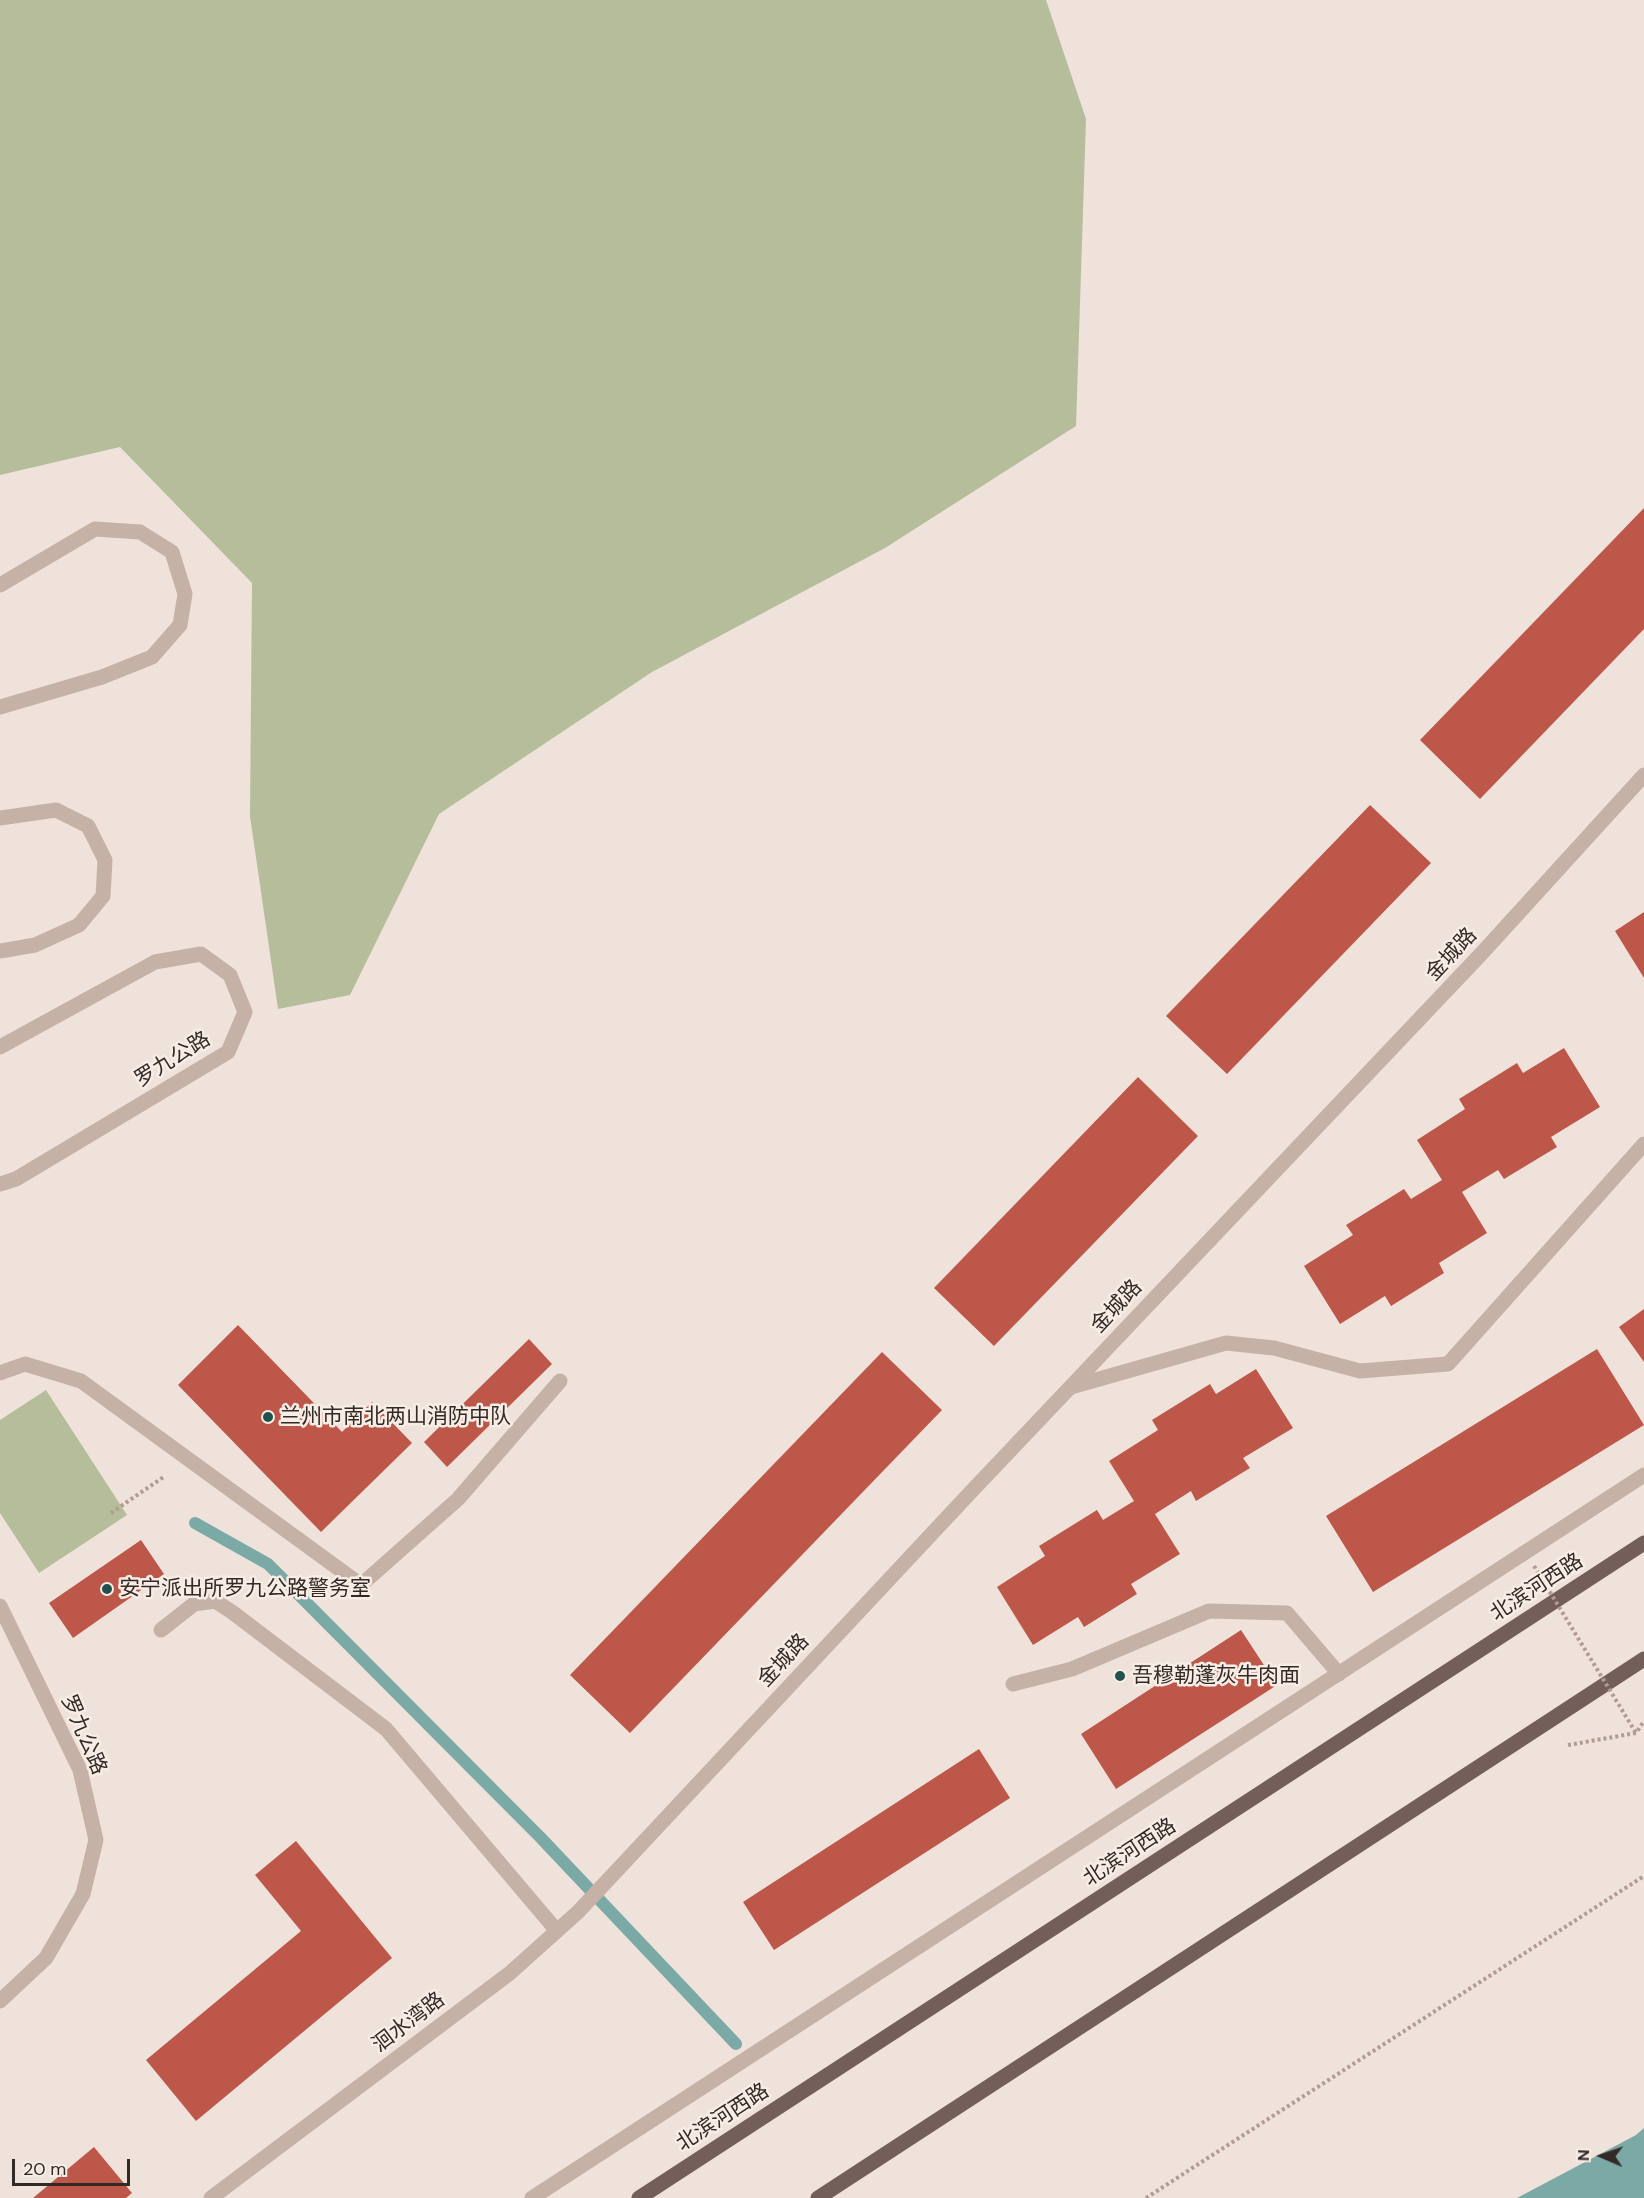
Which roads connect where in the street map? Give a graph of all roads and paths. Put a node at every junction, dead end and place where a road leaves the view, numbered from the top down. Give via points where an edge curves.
1 (0, 585) edge
2 (0, 707) edge
3 (1644, 775) edge
4 (0, 818) edge
5 (0, 951) edge
6 (0, 1047) edge
7 (1644, 1144) edge
8 (0, 1185) edge
9 (0, 1373) edge
10 (560, 1381) dead end
11 (1070, 1388) junction
12 (188, 1460) junction
13 (1644, 1474) edge
14 (111, 1513) dead end
15 (1644, 1543) edge
16 (1534, 1566) dead end
17 (0, 1606) edge
18 (161, 1630) dead end
19 (1644, 1659) edge
20 (1339, 1674) junction
21 (1013, 1684) dead end
22 (1636, 1733) dead end
23 (620, 1868) joint
24 (1644, 1876) edge
25 (557, 1931) junction
26 (0, 2001) edge
27 (211, 2198) edge
28 (532, 2198) edge
29 (639, 2198) edge
30 (818, 2198) edge
31 (1146, 2198) edge

1 - 2 street via 95,529 140,532 172,552 185,594 180,625 152,657 102,677
3 - 11 street, 金城路 via 1482,953
4 - 5 street via 56,810 88,826 105,860 103,896 79,925 35,945
6 - 8 street, 罗九公路 via 155,962 201,954 230,975 245,1012 228,1052
7 - 11 street via 1448,1364 1360,1371 1274,1348 1226,1343
9 - 12 street via 25,1364 81,1381
10 - 12 street via 458,1499 361,1586
11 - 23 street, 金城路
12 - 14 path
13 - 20 street
15 - 29 main road, 北滨河西路
16 - 22 path, bridge
17 - 26 street, 罗九公路 via 80,1770 96,1840 78,1903 45,1958
18 - 25 street via 194,1604 215,1601 359,1708 386,1729
19 - 30 main road
20 - 21 street via 1287,1613 1209,1611 1072,1669
20 - 28 street
23 - 25 street, 洄水湾路
24 - 31 path
25 - 27 street, 洄水湾路 via 510,1973

